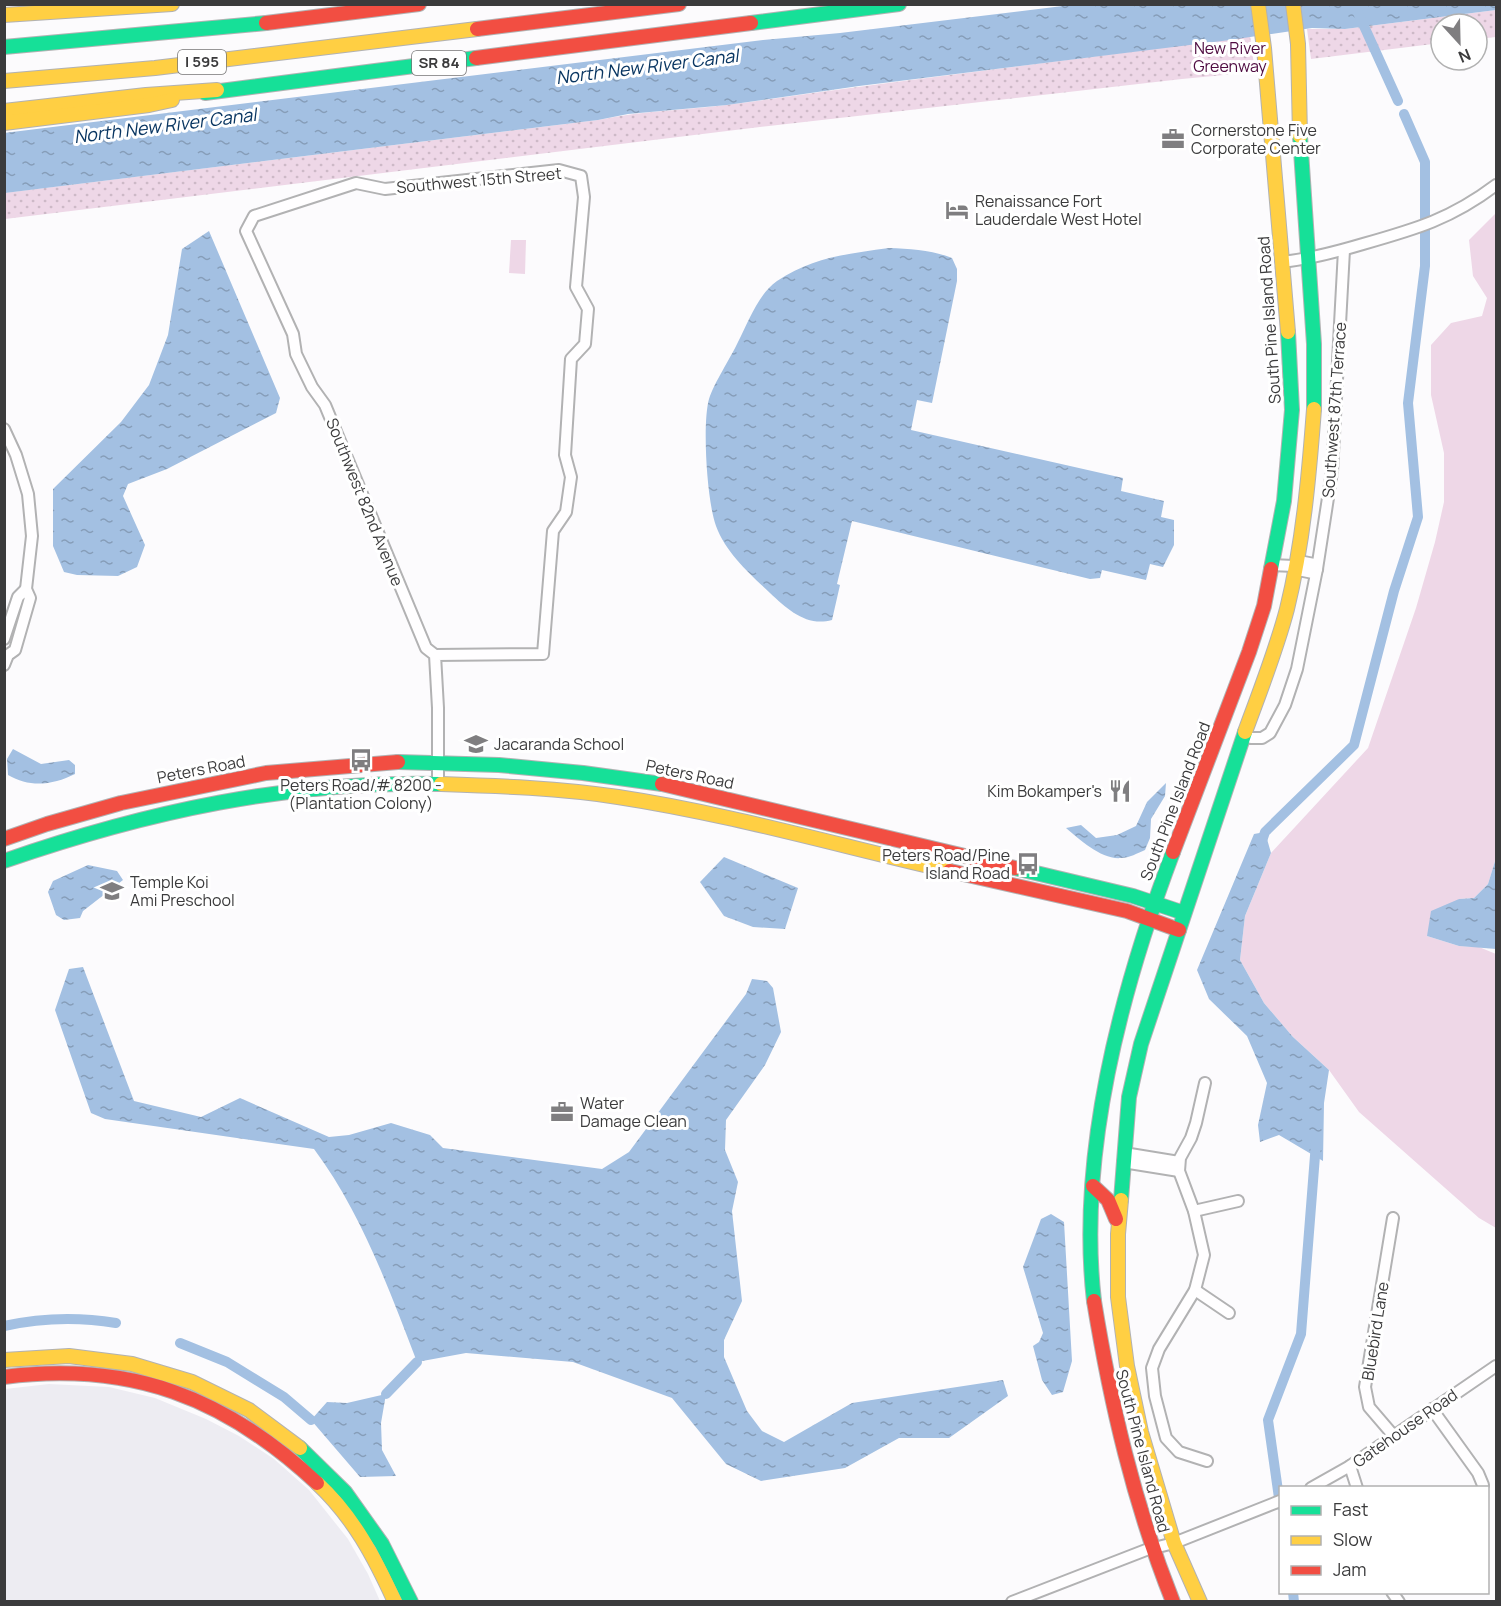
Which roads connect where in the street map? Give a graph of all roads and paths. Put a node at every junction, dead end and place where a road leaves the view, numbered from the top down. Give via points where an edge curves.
1 (172, 4) edge
2 (419, 4) edge
3 (679, 4) edge
4 (899, 4) edge
5 (1258, 4) edge
6 (1293, 4) edge
7 (4, 15) edge
8 (4, 47) edge
9 (8, 82) edge
10 (217, 90) junction
11 (4, 111) edge
12 (4, 123) edge
13 (1497, 185) edge
14 (246, 231) joint
15 (1344, 250) junction
16 (1307, 259) junction
17 (1282, 262) junction
18 (4, 429) edge
19 (1271, 565) junction
20 (1294, 566) junction
21 (1317, 569) junction
22 (26, 589) junction
23 (4, 639) edge
24 (435, 655) junction
25 (6, 657) edge
26 (1244, 735) junction
27 (438, 762) junction
28 (438, 782) junction
29 (4, 839) edge
30 (5, 859) edge
31 (1154, 903) junction
32 (1184, 913) junction
33 (1150, 919) junction
34 (1179, 930) junction
35 (1205, 1083) dead end
36 (1124, 1157) junction
37 (1179, 1166) junction
38 (1093, 1186) junction
39 (1238, 1201) dead end
40 (1194, 1211) junction
41 (1393, 1218) dead end
42 (1118, 1234) junction
43 (1195, 1290) junction
44 (1229, 1313) dead end
45 (4, 1360) edge
46 (1497, 1366) edge
47 (4, 1377) edge
48 (1432, 1409) junction
49 (1393, 1436) junction
50 (1207, 1461) dead end
51 (1350, 1466) junction
52 (1483, 1485) dead end
53 (1315, 1486) edge
54 (1356, 1486) edge
55 (1279, 1502) edge
56 (1163, 1546) junction
57 (390, 1587) junction
58 (395, 1602) edge
59 (406, 1602) edge
60 (411, 1602) edge
61 (1012, 1602) edge
62 (1173, 1602) edge
63 (1200, 1602) edge

1 - 7 main road
2 - 8 main road via 202,30
3 - 9 main road, I 595 via 353,45
4 - 10 main road, SR 84
5 - 17 main road, South Pine Island Road
6 - 16 main road, South Pine Island Road
10 - 11 main road
10 - 12 main road, SR 84 via 149,105
13 - 15 street via 1442,219
14 - 24 street, Southwest 82nd Avenue via 293,334 296,354 325,405 426,648
14 - 24 street, Southwest 15th Street via 254,216 356,183 385,189 559,170 581,176 584,197 576,287 588,309 585,344 571,359 565,455 571,477 566,512 553,531 543,654
15 - 16 street
15 - 21 street, Southwest 87th Terrace via 1332,472
16 - 17 street
16 - 20 main road, South Pine Island Road via 1314,344 1314,409 1307,503
17 - 19 main road, South Pine Island Road via 1292,410 1284,501
18 - 22 street via 28,494 32,536
19 - 20 street
19 - 31 main road, South Pine Island Road via 1264,606 1249,652
20 - 21 street via 1313,573
20 - 26 main road, South Pine Island Road via 1270,666
21 - 26 street, Southwest 87th Terrace via 1297,669 1285,705 1270,733 1262,738
22 - 23 street via 18,597
22 - 25 street via 30,598 15,650
24 - 27 street
26 - 32 main road, South Pine Island Road
27 - 28 street
27 - 29 main road, Peters Road via 266,773 121,803
27 - 31 main road, Peters Road via 583,772 676,786
28 - 30 main road via 269,793 179,809
28 - 33 main road via 584,792 667,806
31 - 32 main road, Peters Road
31 - 33 main road, South Pine Island Road
32 - 34 main road, South Pine Island Road
33 - 34 main road
33 - 38 main road, South Pine Island Road via 1102,1095
34 - 36 main road, South Pine Island Road via 1141,1044 1129,1097
35 - 37 street via 1196,1123
36 - 37 street
36 - 42 main road, South Pine Island Road
37 - 40 street
38 - 42 main road via 1105,1194 1113,1207
38 - 56 main road, South Pine Island Road via 1094,1298 1104,1364 1120,1439
39 - 40 street
40 - 43 street via 1204,1255
41 - 49 street, Bluebird Lane via 1365,1387 1369,1407
42 - 56 main road, South Pine Island Road via 1118,1297 1127,1366
43 - 44 street
43 - 50 street via 1152,1368 1166,1438 1179,1452
45 - 60 main road via 67,1355 125,1362 181,1378 229,1398 267,1421 321,1465 360,1509 383,1543
46 - 48 street, Gatehouse Road
47 - 57 main road via 66,1372 130,1379 176,1392 221,1412 267,1440 333,1497 369,1547
48 - 49 street, Gatehouse Road
48 - 52 street
49 - 51 street, Gatehouse Road
51 - 53 street, Gatehouse Road
51 - 54 street
55 - 56 street
56 - 61 street
56 - 62 main road, South Pine Island Road
56 - 63 main road, South Pine Island Road
57 - 58 main road
57 - 59 main road

